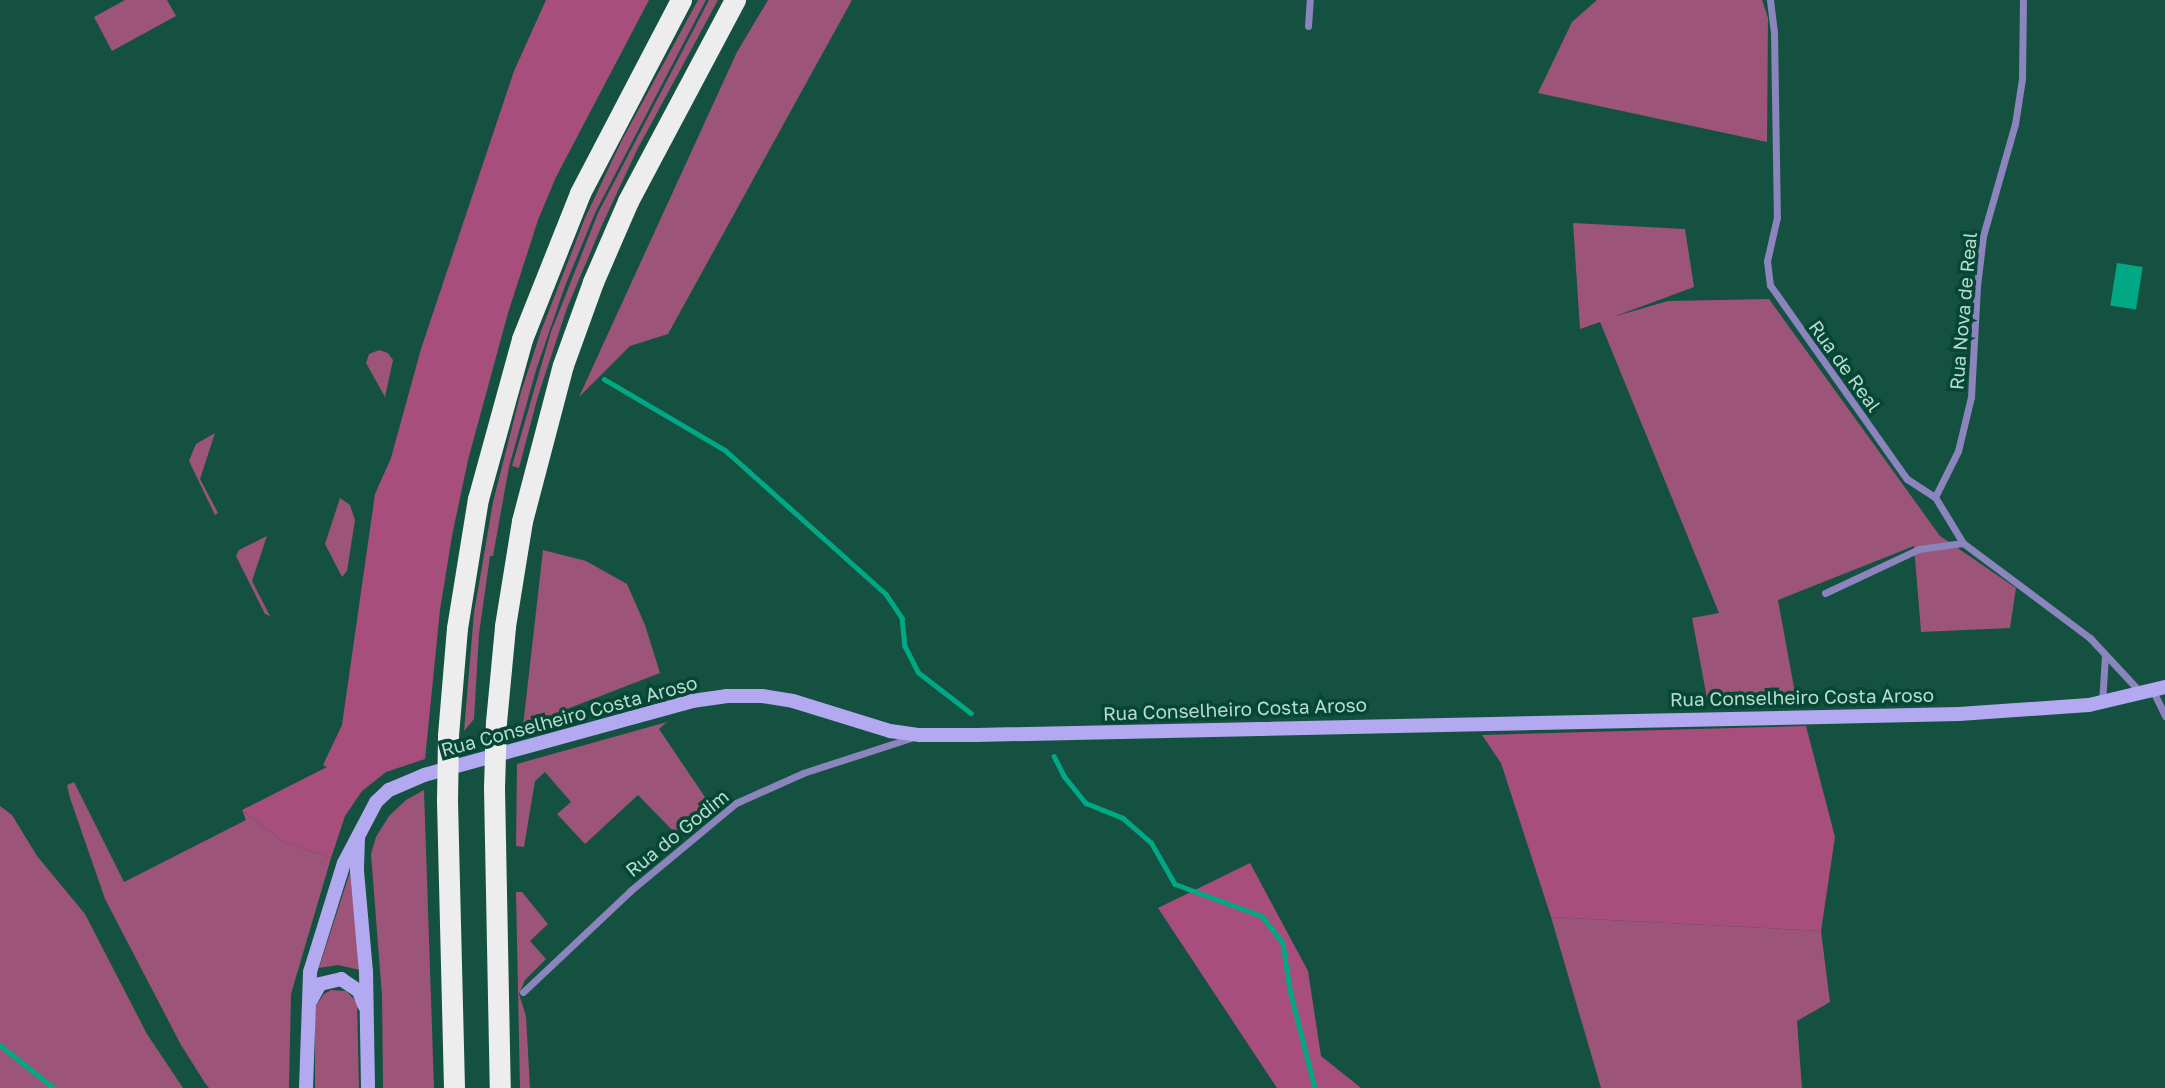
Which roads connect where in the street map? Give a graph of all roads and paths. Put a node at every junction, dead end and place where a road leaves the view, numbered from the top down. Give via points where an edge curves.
1 (681, 0) edge
2 (735, 0) edge
3 (1310, 0) edge
4 (1770, 0) edge
5 (2023, 0) edge
6 (1308, 26) dead end
7 (1935, 497) junction
8 (1963, 543) junction
9 (1825, 593) dead end
10 (2105, 655) junction
11 (2153, 690) edge
12 (2102, 703) junction
13 (2165, 716) edge
14 (920, 735) junction
15 (358, 833) junction
16 (523, 992) dead end
17 (368, 1013) junction
18 (306, 1014) junction
19 (306, 1088) edge
20 (368, 1088) edge
21 (454, 1088) edge
22 (500, 1088) edge

1 - 21 highway, bridge via 580,193 546,272 518,352 478,499 457,628 448,735
2 - 22 highway, bridge via 628,201 593,282 563,365 522,521 496,722
3 - 6 street
4 - 7 street, Rua de Real via 1777,217 1767,261 1770,285 1907,479
5 - 7 street, Rua Nova de Real via 2022,79 2015,124 1983,236 1971,397 1958,451
7 - 8 street, Rua de Real
8 - 9 street via 1919,549
8 - 10 street, Rua de Real via 2090,638
10 - 11 street, Rua de Real
10 - 12 street
11 - 12 main road, Rua Conselheiro Costa Aroso
11 - 13 street, Rua de Real
12 - 14 main road, Rua Conselheiro Costa Aroso via 1948,714
14 - 15 main road, Rua Conselheiro Costa Aroso via 869,726 783,699 709,698 405,781 376,802
14 - 16 street, Rua do Godim via 803,773 736,803 631,891
15 - 17 main road, Rua Conselheiro Costa Aroso
15 - 18 main road, Rua Conselheiro Costa Aroso via 310,972
17 - 18 main road, Rua Conselheiro Costa Aroso via 359,991 341,979 314,989
17 - 20 main road, Rua Conselheiro Costa Aroso
18 - 19 main road, Rua Conselheiro Costa Aroso

